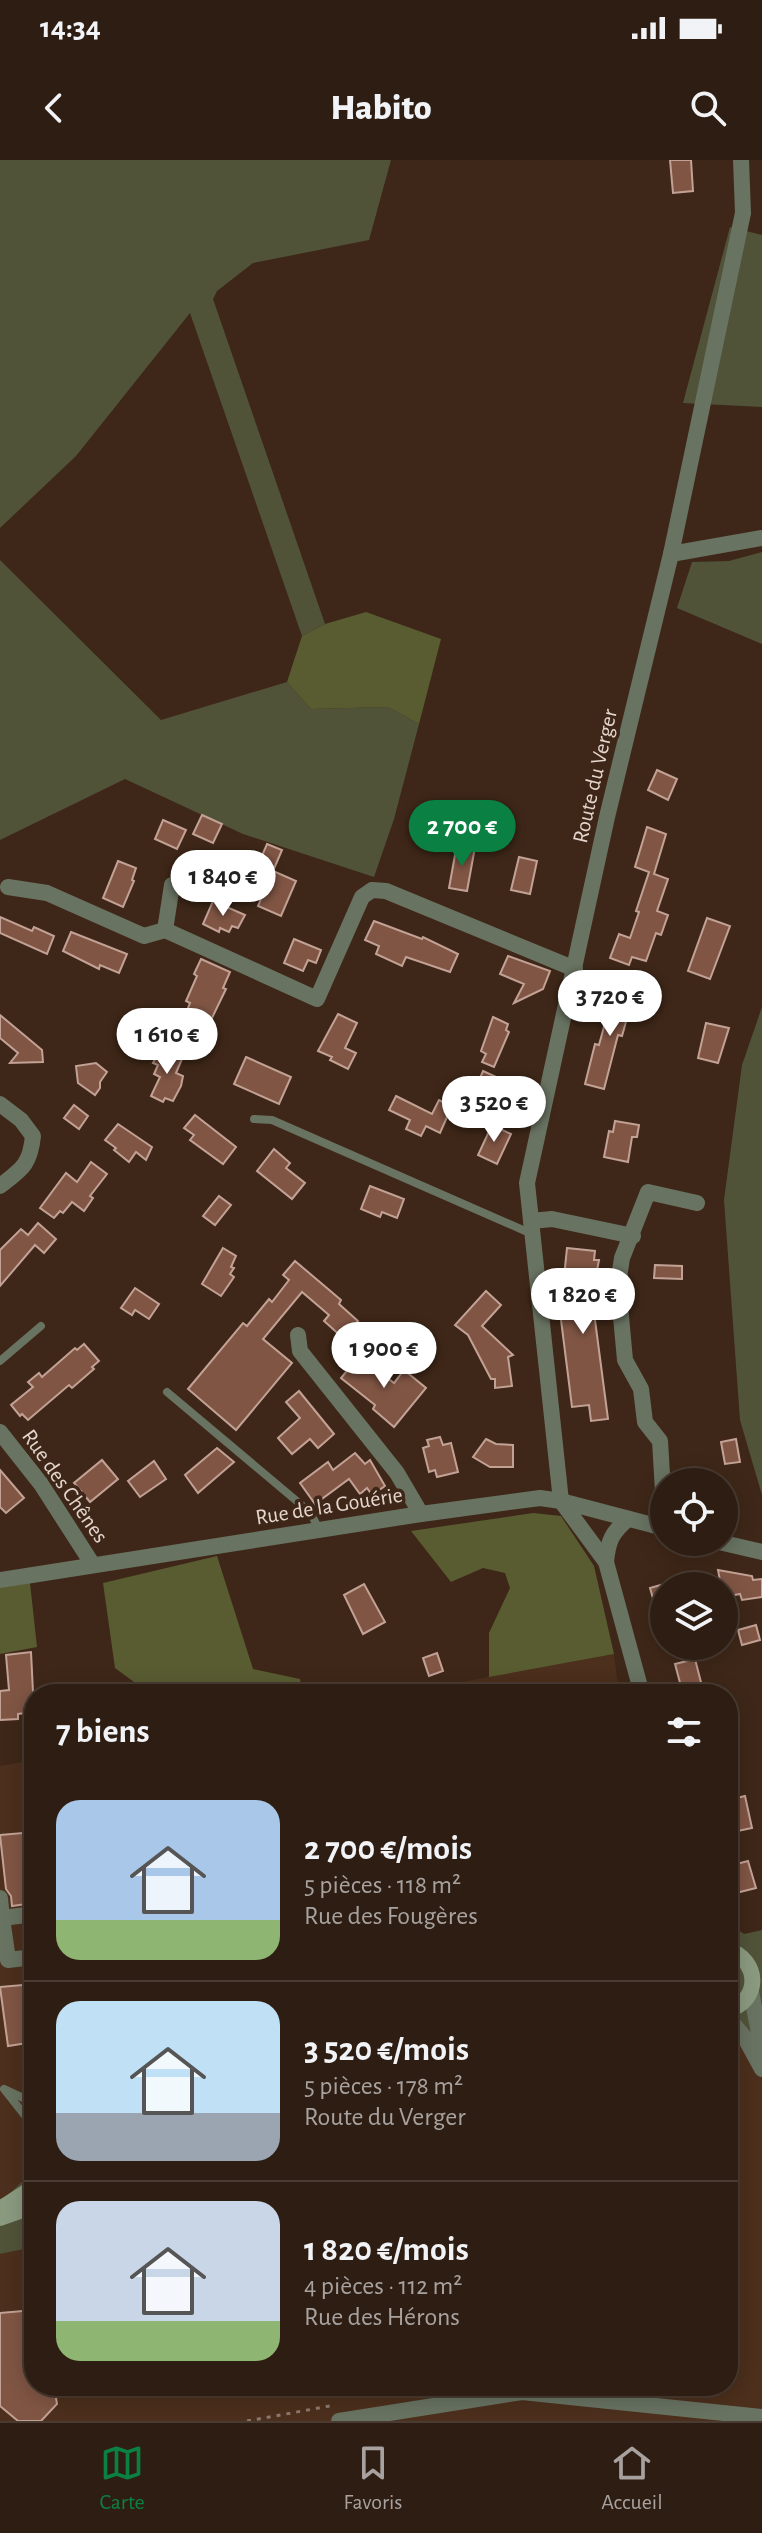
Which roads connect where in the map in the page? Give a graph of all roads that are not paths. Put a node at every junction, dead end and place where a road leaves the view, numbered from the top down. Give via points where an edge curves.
1 (741, 160) edge
2 (762, 538) edge
3 (671, 554) junction
4 (172, 885) dead end
5 (8, 887) dead end
6 (165, 930) junction
7 (575, 969) junction
8 (0, 1104) edge
9 (254, 1119) dead end
10 (0, 1186) edge
11 (697, 1203) dead end
12 (532, 1228) junction
13 (633, 1236) junction
14 (41, 1326) dead end
15 (298, 1335) dead end
16 (0, 1361) edge
17 (167, 1392) dead end
18 (0, 1432) edge
19 (662, 1468) edge
20 (561, 1501) junction
21 (421, 1514) junction
22 (628, 1519) junction
23 (650, 1523) edge
24 (320, 1531) junction
25 (738, 1546) edge
26 (762, 1552) edge
27 (606, 1562) junction
28 (93, 1565) junction
29 (0, 1580) edge
30 (639, 1684) edge
31 (0, 1898) edge
32 (24, 1915) edge
33 (2, 1918) junction
34 (738, 1953) edge
35 (762, 1954) edge
36 (738, 1956) edge
37 (24, 1958) edge
38 (756, 1984) edge
39 (738, 2005) edge
40 (738, 2030) edge
41 (762, 2048) edge
42 (762, 2069) edge
43 (2, 2088) edge
44 (24, 2098) edge
45 (24, 2115) edge
46 (24, 2193) edge
47 (0, 2209) edge
48 (24, 2210) edge
49 (0, 2218) edge
50 (498, 2396) edge
51 (560, 2396) edge
52 (762, 2417) edge
53 (359, 2419) edge
54 (339, 2421) edge

1 - 3 street, Route du Verger via 743,213
2 - 3 street
3 - 7 street, Route du Verger
4 - 6 street
5 - 6 street via 47,893 144,936
6 - 7 street via 317,999 362,897 372,890 386,891
7 - 12 street, Route du Verger via 527,1183
8 - 10 street via 33,1136 31,1157
9 - 12 lane via 272,1120
11 - 13 street via 648,1192
12 - 13 street via 552,1219
12 - 20 street, Route du Verger
13 - 19 street via 618,1284 625,1360 641,1389 645,1422 660,1441
14 - 16 lane
15 - 21 street via 300,1351 397,1473
17 - 24 lane via 311,1513
18 - 28 street, Rue des Chênes
20 - 21 street, Rue de la Gouérie via 540,1498
20 - 22 street, Rue de la Gouérie
20 - 27 street
21 - 24 street, Rue de la Gouérie
22 - 23 street, Rue de la Gouérie
22 - 27 street via 613,1531
24 - 28 street, Rue de la Gouérie
25 - 26 street
27 - 30 street
28 - 29 street, Rue de la Gouérie
31 - 33 street
32 - 33 street
33 - 37 street via 8,1960
34 - 35 street
36 - 38 street via 752,1969
38 - 39 street
38 - 41 street
40 - 42 street
43 - 44 lane
43 - 45 lane
46 - 47 street
48 - 49 street
50 - 53 street
51 - 52 street
53 - 54 street

